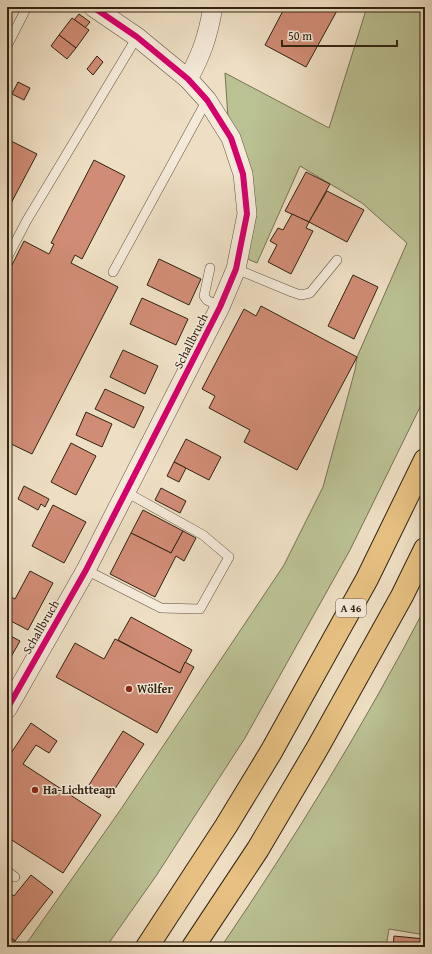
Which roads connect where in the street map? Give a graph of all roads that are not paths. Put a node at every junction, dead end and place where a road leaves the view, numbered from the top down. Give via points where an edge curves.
1 (27, 7) edge
2 (93, 7) edge
3 (213, 7) edge
4 (137, 37) junction
5 (7, 46) edge
6 (188, 79) junction
7 (207, 100) junction
8 (7, 258) edge
9 (337, 260) dead end
10 (210, 268) dead end
11 (236, 269) junction
12 (113, 272) dead end
13 (220, 306) junction
14 (425, 460) edge
15 (126, 492) junction
16 (425, 549) edge
17 (86, 570) junction
18 (7, 709) edge
19 (7, 871) edge
20 (15, 877) dead end
21 (147, 947) edge
22 (193, 947) edge

1 - 5 lane
2 - 4 street, Schallbruch
3 - 6 street via 200,58
4 - 6 street, Schallbruch
4 - 8 lane via 27,220
6 - 7 street, Schallbruch
7 - 11 street, Schallbruch via 231,138 243,174 247,214
7 - 12 lane
9 - 11 lane via 310,293 301,295
10 - 13 lane via 204,296
11 - 13 street, Schallbruch
13 - 15 street, Schallbruch
14 - 21 highway, A 46 via 367,579 271,752
15 - 17 street, Schallbruch
15 - 17 lane via 203,535 229,557 200,609 161,608
16 - 22 highway via 398,603 310,761 258,849
17 - 18 street, Schallbruch
19 - 20 lane

